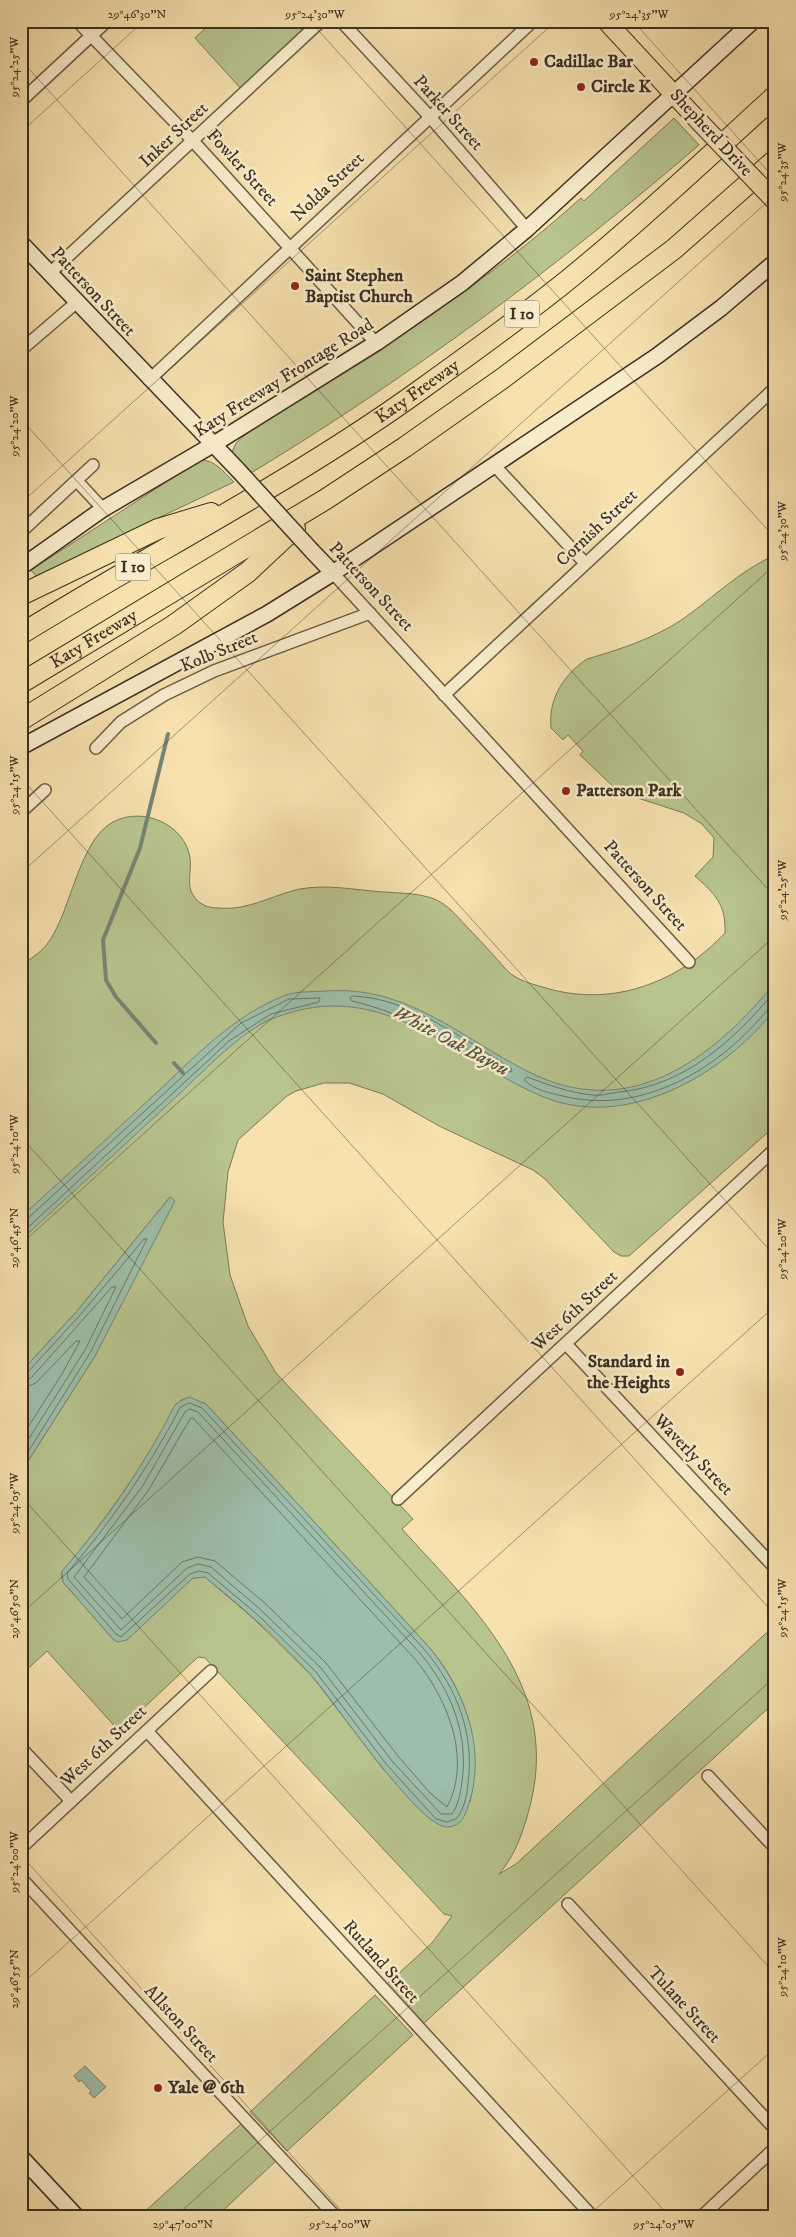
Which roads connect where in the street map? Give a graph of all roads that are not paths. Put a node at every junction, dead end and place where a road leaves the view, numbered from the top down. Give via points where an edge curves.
1 (77, 21) edge
2 (107, 21) edge
3 (321, 21) edge
4 (341, 21) edge
5 (533, 21) edge
6 (606, 21) edge
7 (753, 21) edge
8 (91, 36) junction
9 (674, 94) junction
10 (775, 96) edge
11 (21, 101) edge
12 (430, 117) junction
13 (193, 141) junction
14 (775, 160) edge
15 (775, 201) edge
16 (527, 229) junction
17 (21, 243) edge
18 (289, 247) junction
19 (775, 262) edge
20 (50, 274) junction
21 (77, 302) junction
22 (376, 343) junction
23 (21, 350) edge
24 (149, 380) junction
25 (775, 388) edge
26 (214, 444) junction
27 (494, 465) junction
28 (93, 466) dead end
29 (77, 481) junction
30 (326, 499) junction
31 (247, 502) junction
32 (103, 508) junction
33 (21, 532) edge
34 (585, 563) junction
35 (21, 567) edge
36 (333, 573) junction
37 (21, 595) edge
38 (370, 613) junction
39 (21, 634) edge
40 (21, 684) edge
41 (444, 695) junction
42 (21, 720) edge
43 (21, 746) edge
44 (96, 748) dead end
45 (45, 790) dead end
46 (21, 812) edge
47 (688, 962) dead end
48 (775, 1149) edge
49 (566, 1344) junction
50 (398, 1499) dead end
51 (775, 1568) edge
52 (212, 1671) dead end
53 (147, 1731) junction
54 (21, 1748) edge
55 (708, 1776) dead end
56 (71, 1801) junction
57 (21, 1848) edge
58 (775, 1848) edge
59 (21, 1878) edge
60 (568, 1904) dead end
61 (775, 2129) edge
62 (775, 2148) edge
63 (21, 2156) edge
64 (76, 2216) edge
65 (335, 2216) edge
66 (592, 2216) edge
67 (702, 2216) edge

1 - 8 street, Fowler Street
2 - 8 street
3 - 13 street, Inker Street
4 - 12 street, Parker Street
5 - 12 street, Nolda Street
6 - 9 main road, Shepherd Drive
7 - 9 main road, Katy Freeway Frontage Road
8 - 11 street
8 - 13 street, Fowler Street
9 - 15 main road, Shepherd Drive, bridge
9 - 16 main road, Katy Freeway Frontage Road
10 - 31 highway, Katy Freeway / I 10 via 569,279 423,389 342,444
12 - 16 street, Parker Street
12 - 18 street, Nolda Street
13 - 18 street, Fowler Street
13 - 20 street, Inker Street
14 - 30 highway, Katy Freeway / I 10 via 674,249 574,326 405,447
16 - 22 main road, Katy Freeway Frontage Road via 462,283
17 - 20 main road, Patterson Street
18 - 22 street, Fowler Street
18 - 24 street, Nolda Street
19 - 27 main road via 664,351
20 - 21 main road, Patterson Street
21 - 23 street
21 - 24 main road, Patterson Street
22 - 26 main road, Katy Freeway Frontage Road
24 - 26 main road, Patterson Street
25 - 34 street, Cornish Street
26 - 32 main road, Katy Freeway Frontage Road
26 - 36 main road, Patterson Street, bridge
27 - 34 street
27 - 36 main road
28 - 29 street
29 - 32 street
29 - 33 street
30 - 40 highway, Katy Freeway / I 10
30 - 42 highway via 241,577 174,625
31 - 37 highway via 158,529
31 - 39 highway, Katy Freeway / I 10
32 - 35 main road, Katy Freeway Frontage Road
34 - 41 street, Cornish Street
36 - 38 street, Patterson Street
36 - 43 main road via 267,614
38 - 41 street, Patterson Street
38 - 44 street, Kolb Street via 214,671 164,695 120,722
41 - 47 street, Patterson Street
45 - 46 street
48 - 49 street, West 6th Street
49 - 50 street, West 6th Street
49 - 51 street, Waverly Street
52 - 53 street, West 6th Street
53 - 56 street, West 6th Street
53 - 66 street, Rutland Street
54 - 56 street
55 - 58 street
56 - 57 street, West 6th Street
59 - 65 street, Allston Street
60 - 61 street, Tulane Street
62 - 67 street
63 - 64 main road

